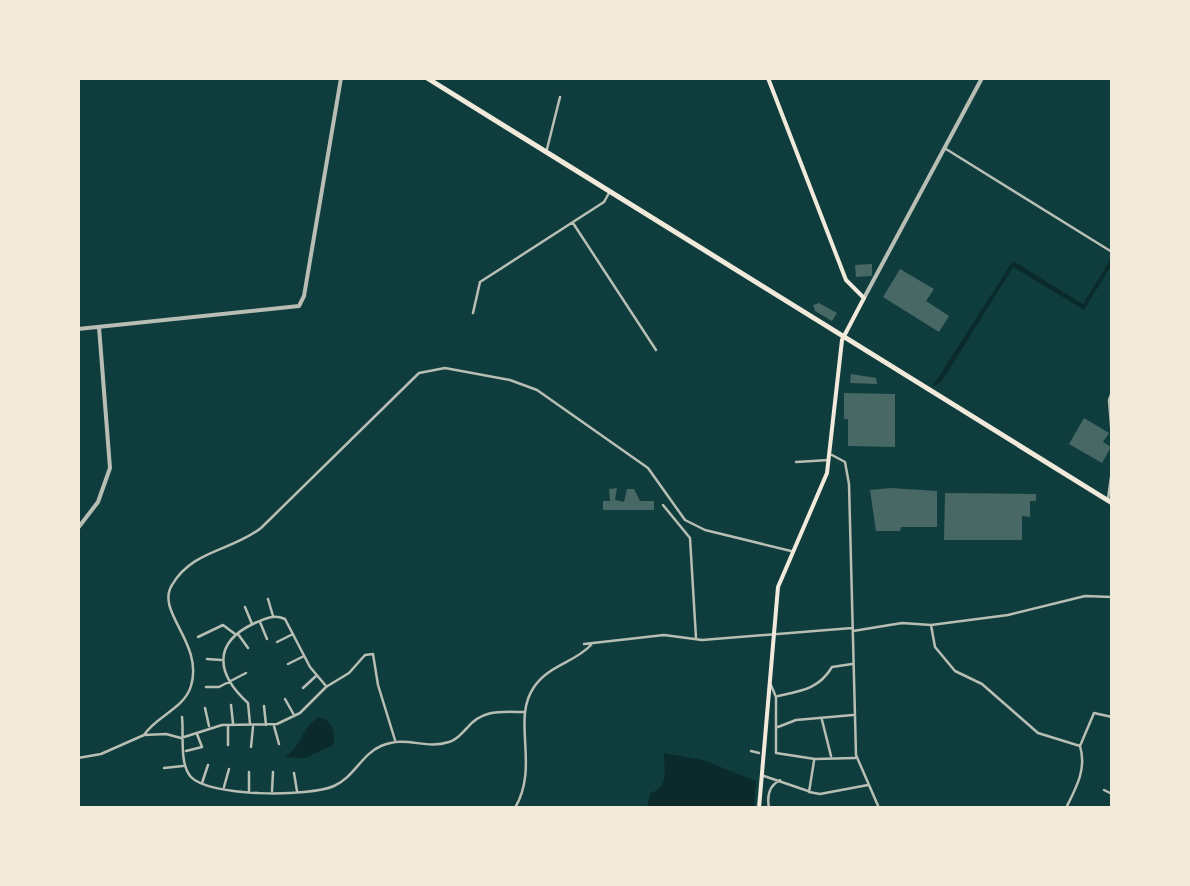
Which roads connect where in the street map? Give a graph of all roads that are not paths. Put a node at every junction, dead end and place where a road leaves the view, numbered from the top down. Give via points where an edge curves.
1 (341, 78) edge
2 (428, 78) edge
3 (768, 78) edge
4 (982, 78) edge
5 (560, 97) dead end
6 (945, 148) junction
7 (546, 151) junction
8 (610, 192) junction
9 (572, 222) junction
10 (1112, 252) edge
11 (864, 298) junction
12 (474, 312) dead end
13 (98, 327) junction
14 (78, 329) edge
15 (844, 336) junction
16 (656, 350) dead end
17 (1112, 392) edge
18 (1112, 438) edge
19 (830, 457) junction
20 (796, 462) dead end
21 (1112, 470) edge
22 (1110, 502) edge
23 (662, 505) dead end
24 (78, 528) edge
25 (792, 551) junction
26 (1112, 597) edge
27 (268, 599) dead end
28 (245, 607) dead end
29 (273, 616) junction
30 (260, 621) junction
31 (252, 624) junction
32 (931, 624) junction
33 (854, 629) junction
34 (236, 634) junction
35 (293, 634) junction
36 (772, 636) junction
37 (198, 637) dead end
38 (268, 638) dead end
39 (696, 640) junction
40 (277, 642) dead end
41 (584, 644) dead end
42 (591, 644) junction
43 (248, 648) dead end
44 (305, 656) junction
45 (207, 659) dead end
46 (223, 660) junction
47 (288, 664) dead end
48 (852, 664) junction
49 (246, 673) dead end
50 (317, 676) junction
51 (228, 682) junction
52 (768, 682) junction
53 (206, 687) dead end
54 (326, 687) junction
55 (303, 688) dead end
56 (776, 697) junction
57 (285, 699) dead end
58 (230, 705) dead end
59 (264, 706) dead end
60 (205, 708) dead end
61 (523, 712) junction
62 (855, 714) junction
63 (295, 716) junction
64 (182, 717) dead end
65 (1112, 717) edge
66 (822, 719) junction
67 (231, 725) junction
68 (274, 725) junction
69 (252, 726) junction
70 (266, 726) junction
71 (209, 728) junction
72 (778, 728) junction
73 (196, 732) junction
74 (144, 735) junction
75 (184, 738) junction
76 (395, 741) junction
77 (279, 744) dead end
78 (228, 745) dead end
79 (1080, 746) junction
80 (251, 747) dead end
81 (751, 751) dead end
82 (184, 752) junction
83 (759, 753) dead end
84 (768, 754) dead end
85 (776, 754) junction
86 (78, 758) edge
87 (831, 758) junction
88 (857, 758) junction
89 (815, 759) junction
90 (208, 765) dead end
91 (185, 766) junction
92 (164, 768) dead end
93 (229, 769) dead end
94 (249, 772) dead end
95 (273, 772) dead end
96 (294, 772) dead end
97 (761, 775) junction
98 (782, 780) junction
99 (202, 783) junction
100 (868, 785) junction
101 (224, 788) junction
102 (1104, 790) dead end
103 (272, 792) junction
104 (297, 792) junction
105 (810, 792) junction
106 (248, 793) junction
107 (1112, 794) edge
108 (515, 808) edge
109 (758, 808) edge
110 (769, 808) edge
111 (878, 808) edge
112 (1066, 808) edge

1 - 13 street via 299,306
2 - 7 main road
3 - 11 main road via 846,280
4 - 6 street
5 - 7 street
6 - 10 street
6 - 11 street
7 - 8 main road
8 - 9 street
8 - 15 main road
9 - 12 street via 480,282
9 - 16 street
11 - 15 main road
13 - 14 street
13 - 24 street via 110,468 98,502
15 - 19 main road
15 - 22 main road
17 - 18 street
19 - 20 street
19 - 25 main road
19 - 33 street via 845,462 849,484
21 - 22 street
23 - 39 street via 690,538
25 - 36 main road via 778,587
25 - 74 street via 685,520 648,468 529,386 426,370 261,528 201,556 172,584 168,602 192,650 192,680 182,702
26 - 32 street
27 - 29 street
28 - 31 street
29 - 30 street
29 - 35 street via 285,619
30 - 31 street
30 - 38 street
31 - 34 street
32 - 33 street
32 - 79 street via 938,653 955,671 982,684 1038,733
33 - 36 street
33 - 48 street
34 - 37 street via 224,624
34 - 43 street
34 - 46 street
35 - 40 street
35 - 44 street
36 - 39 street
36 - 52 main road
39 - 42 street via 664,635
41 - 42 street
42 - 61 street via 546,672
44 - 47 street
44 - 50 street
45 - 46 street
46 - 51 street
48 - 56 street via 835,666 816,687
48 - 62 street
49 - 51 street
50 - 54 street
50 - 55 street
51 - 53 street
51 - 69 street via 248,703
52 - 56 street
52 - 97 main road
54 - 63 street
54 - 76 street via 373,654
56 - 72 street
57 - 63 street
58 - 67 street
59 - 70 street
60 - 71 street
61 - 76 street via 491,712 443,744
61 - 108 street via 528,747
62 - 66 street
62 - 88 street
63 - 68 street
64 - 75 street
65 - 79 street via 1094,713
66 - 72 street
66 - 87 street
67 - 69 street
67 - 71 street
67 - 78 street
68 - 70 street
68 - 77 street
69 - 70 street
69 - 80 street
71 - 73 street
72 - 85 street
73 - 75 street
73 - 82 street via 202,747
74 - 75 street
74 - 86 street
75 - 82 street
76 - 104 street via 374,750 341,782
79 - 112 street via 1080,778
81 - 83 street
82 - 91 street
84 - 85 street
85 - 89 street
87 - 88 street
87 - 89 street
88 - 100 street
89 - 105 street
90 - 99 street
91 - 92 street
91 - 99 street
93 - 101 street
94 - 106 street
95 - 103 street
96 - 104 street
97 - 98 street
97 - 109 main road
98 - 105 street
98 - 110 street via 772,787
99 - 101 street
100 - 105 street
100 - 111 street
101 - 106 street
102 - 107 street
103 - 104 street
103 - 106 street

